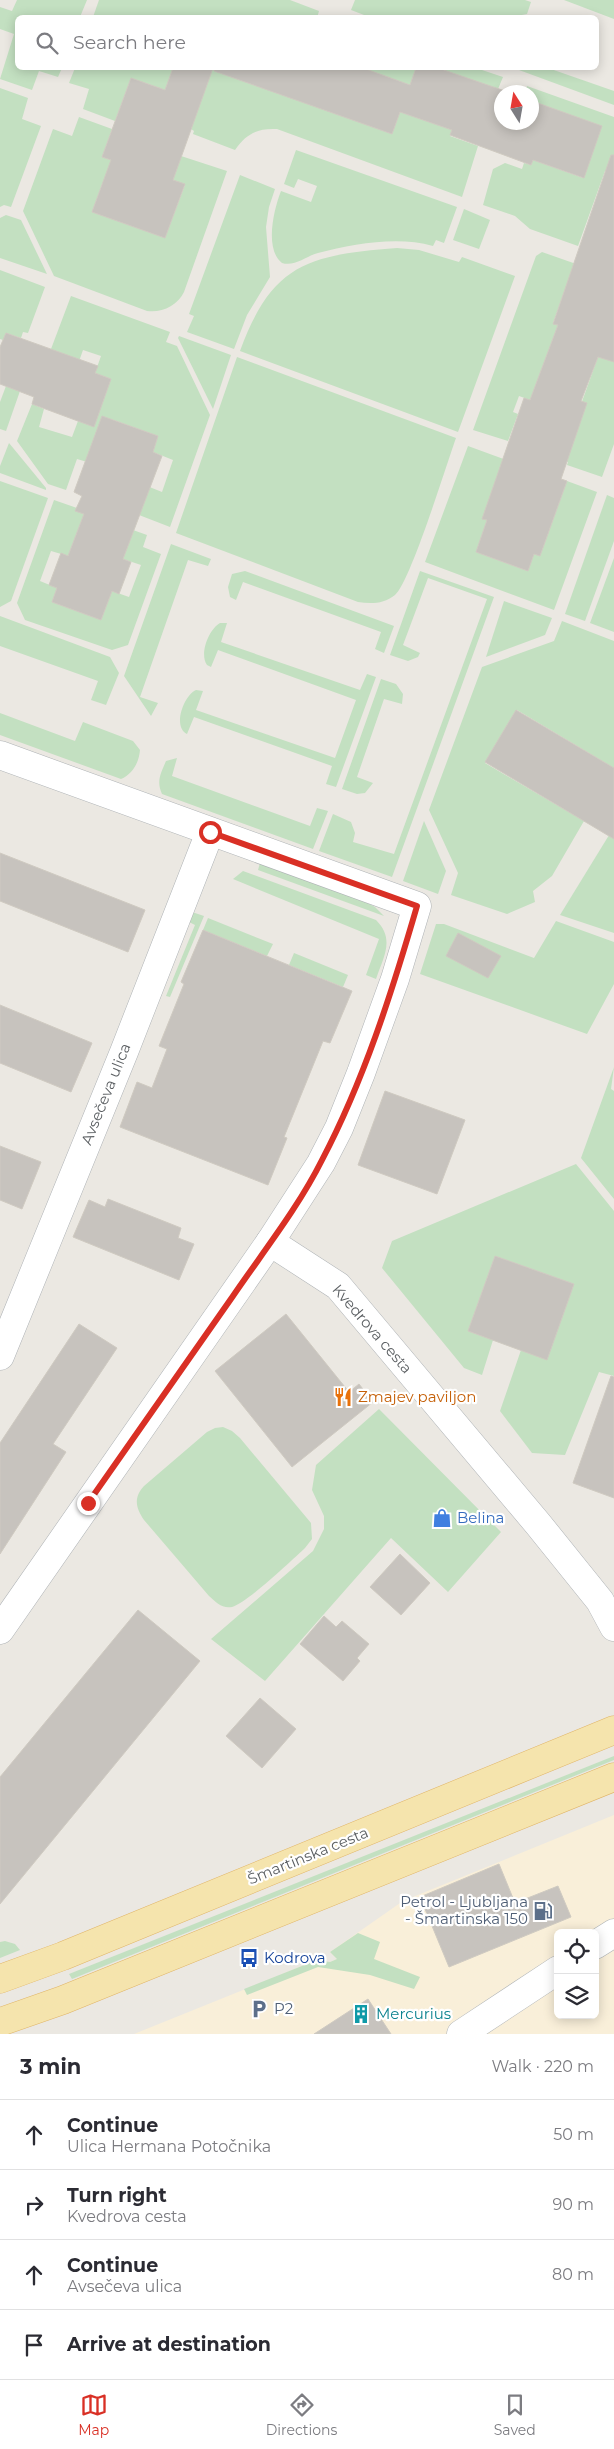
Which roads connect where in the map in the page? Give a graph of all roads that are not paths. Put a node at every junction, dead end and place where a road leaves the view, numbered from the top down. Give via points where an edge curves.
1 (0, 755) edge
2 (210, 832) junction
3 (270, 1242) junction
4 (0, 1356) edge
5 (614, 1627) edge
6 (0, 1630) edge
7 (614, 1730) edge
8 (614, 1777) edge
9 (614, 1933) edge
10 (599, 1942) edge
11 (554, 1973) edge
12 (0, 1979) edge
13 (0, 2022) edge
14 (461, 2034) edge

1 - 2 street
2 - 3 street via 417,906 395,979 339,1128 321,1163
2 - 4 street, Avsečeva ulica
3 - 5 street, Kvedrova cesta via 338,1286 538,1524 600,1601
3 - 6 street
7 - 12 main road, Šmartinska cesta via 64,1956
8 - 13 main road via 63,2000
9 - 10 street
11 - 14 street

